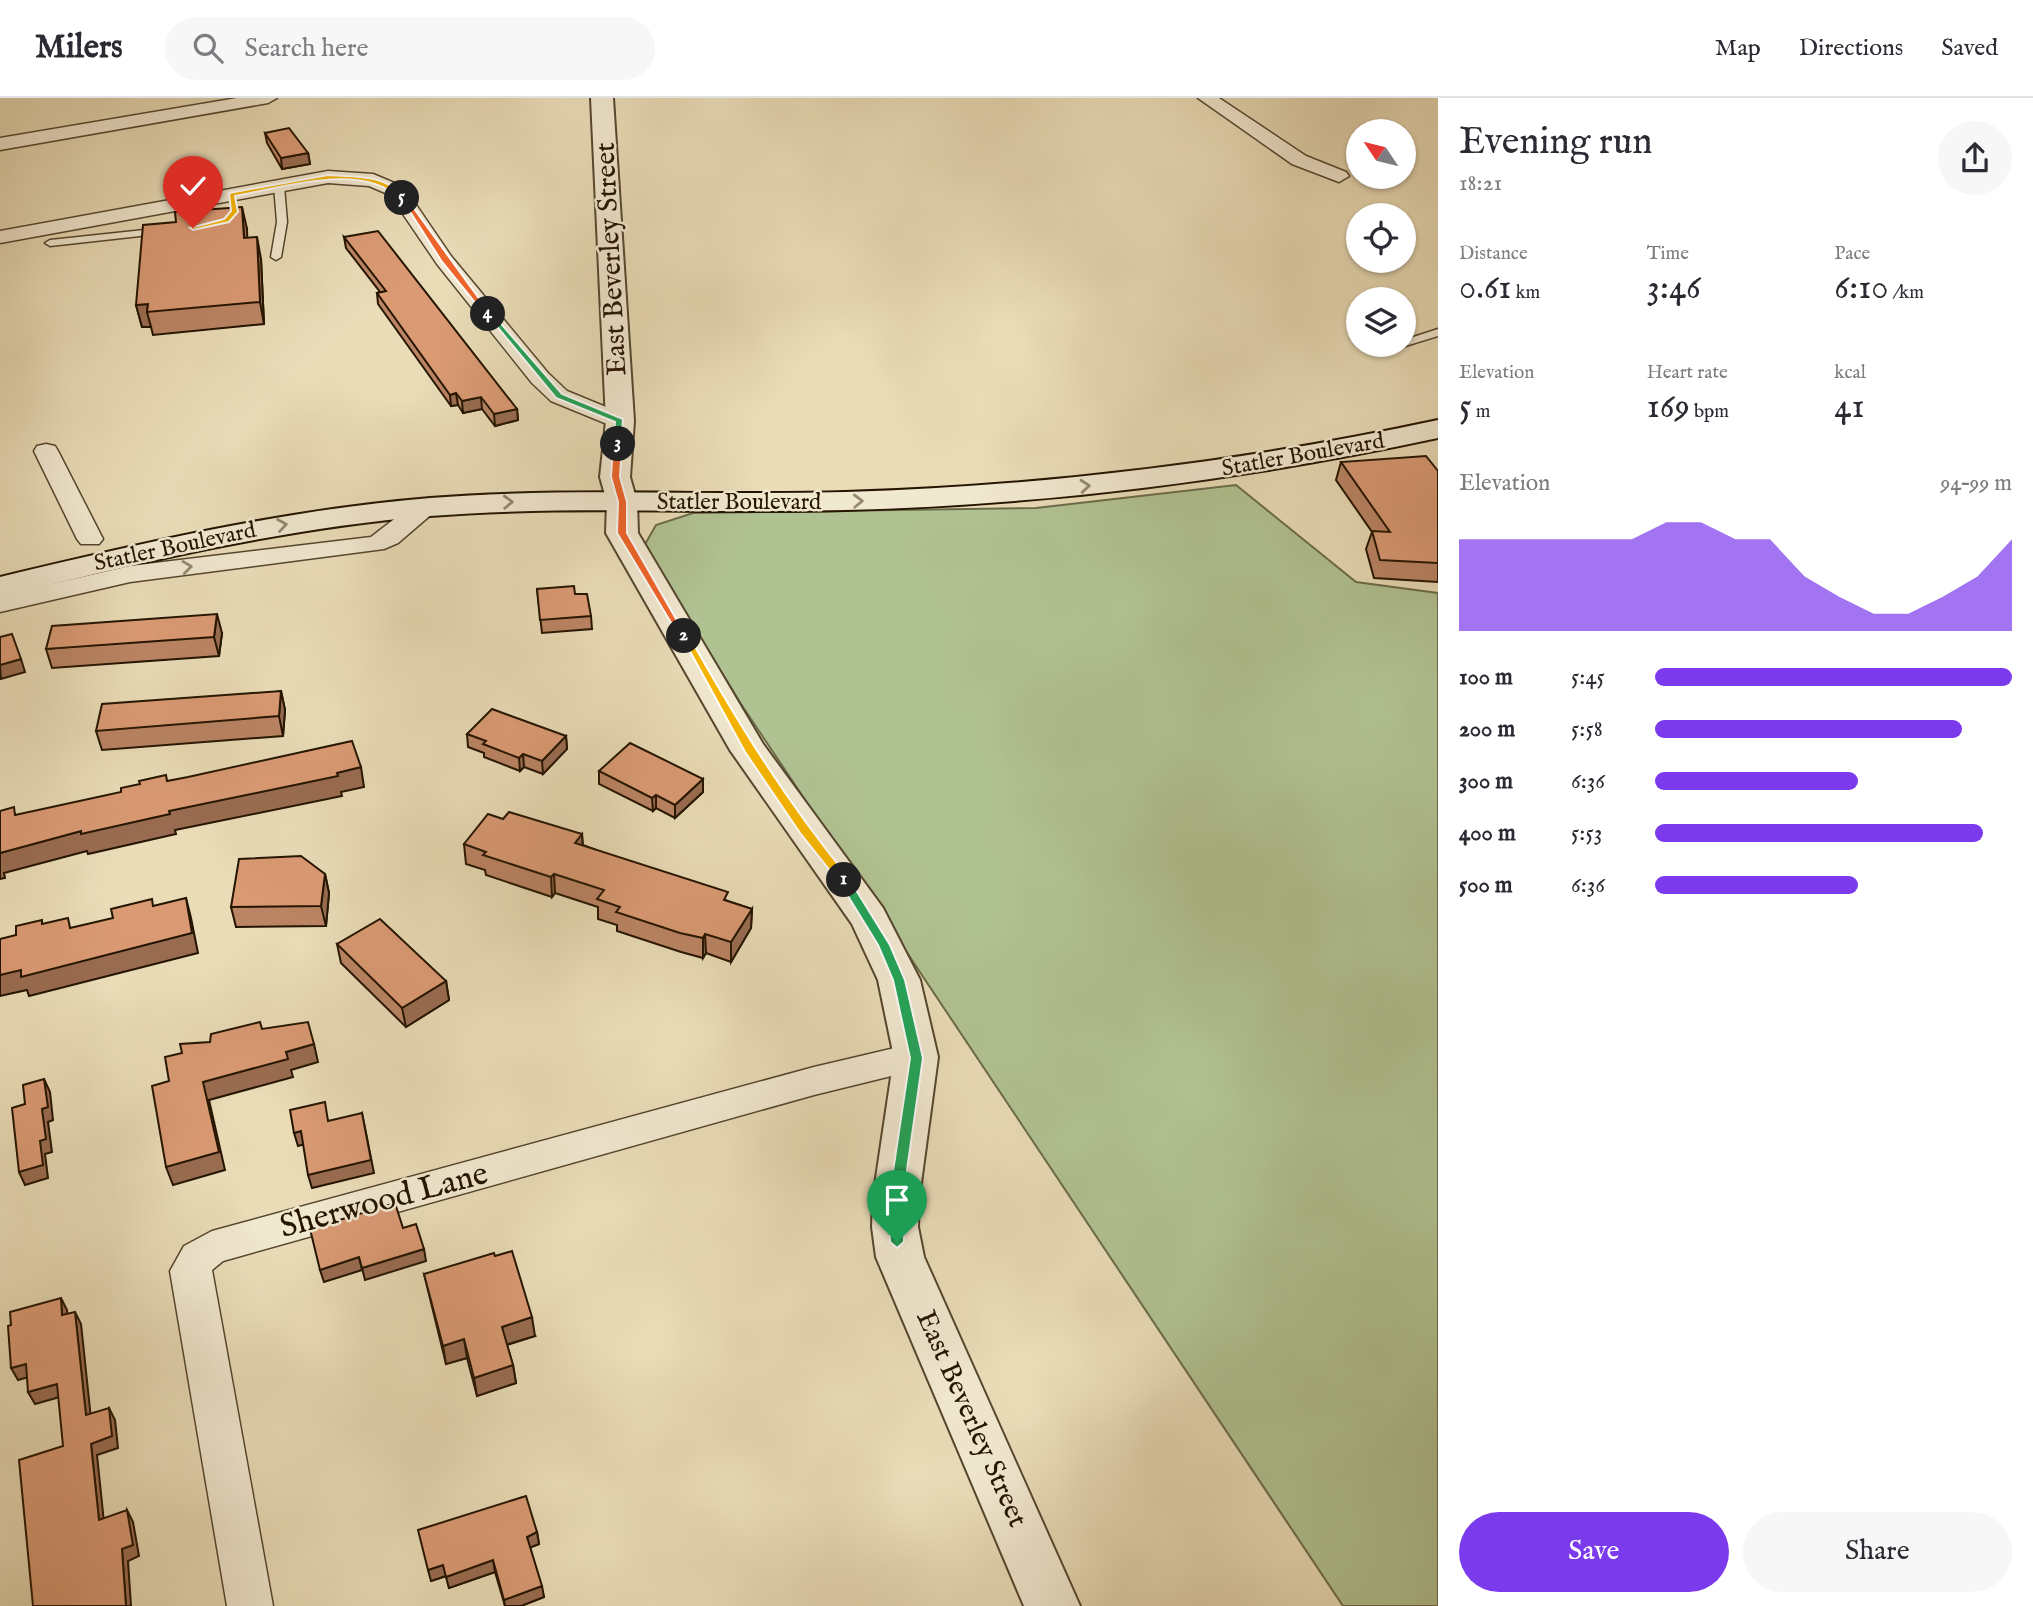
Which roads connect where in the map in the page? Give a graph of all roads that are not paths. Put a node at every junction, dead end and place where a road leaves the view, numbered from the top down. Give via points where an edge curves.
1 (268, 98) edge
2 (602, 98) edge
3 (1207, 98) edge
4 (178, 106) edge
5 (0, 144) edge
6 (1339, 176) dead end
7 (279, 186) junction
8 (171, 229) edge
9 (0, 237) edge
10 (50, 243) dead end
11 (276, 257) dead end
12 (1438, 332) edge
13 (1416, 339) edge
14 (1438, 404) edge
15 (620, 421) junction
16 (1438, 429) edge
17 (46, 450) dead end
18 (619, 489) junction
19 (425, 508) junction
20 (90, 539) junction
21 (0, 561) edge
22 (0, 587) edge
23 (0, 604) edge
24 (916, 1058) junction
25 (250, 1606) edge
26 (1052, 1606) edge

1 - 4 street
2 - 15 main road, East Beverley Street
3 - 6 street via 1299,160
4 - 5 street
7 - 9 street via 232,199
7 - 11 lane via 282,222
7 - 15 street via 334,177 376,181 398,192 444,260 540,378 559,396
8 - 10 lane
12 - 13 lane
14 - 18 main road, Statler Boulevard via 1226,445 1036,467
15 - 18 main road, East Beverley Street
18 -> 16 main road, Statler Boulevard via 844,501 1041,490 1253,465
17 - 20 street
19 -> 18 main road, Statler Boulevard
18 - 20 main road, Statler Boulevard via 399,484 260,504
18 - 24 main road, East Beverley Street via 622,533 629,548 726,714 884,945 904,998
22 -> 19 main road, Statler Boulevard via 223,535
23 -> 19 street via 130,574 375,544 397,534 408,518
20 - 21 main road, Statler Boulevard
24 - 25 street, Sherwood Lane via 801,1085 203,1253 190,1271
24 - 26 main road, East Beverley Street via 896,1198 900,1257

